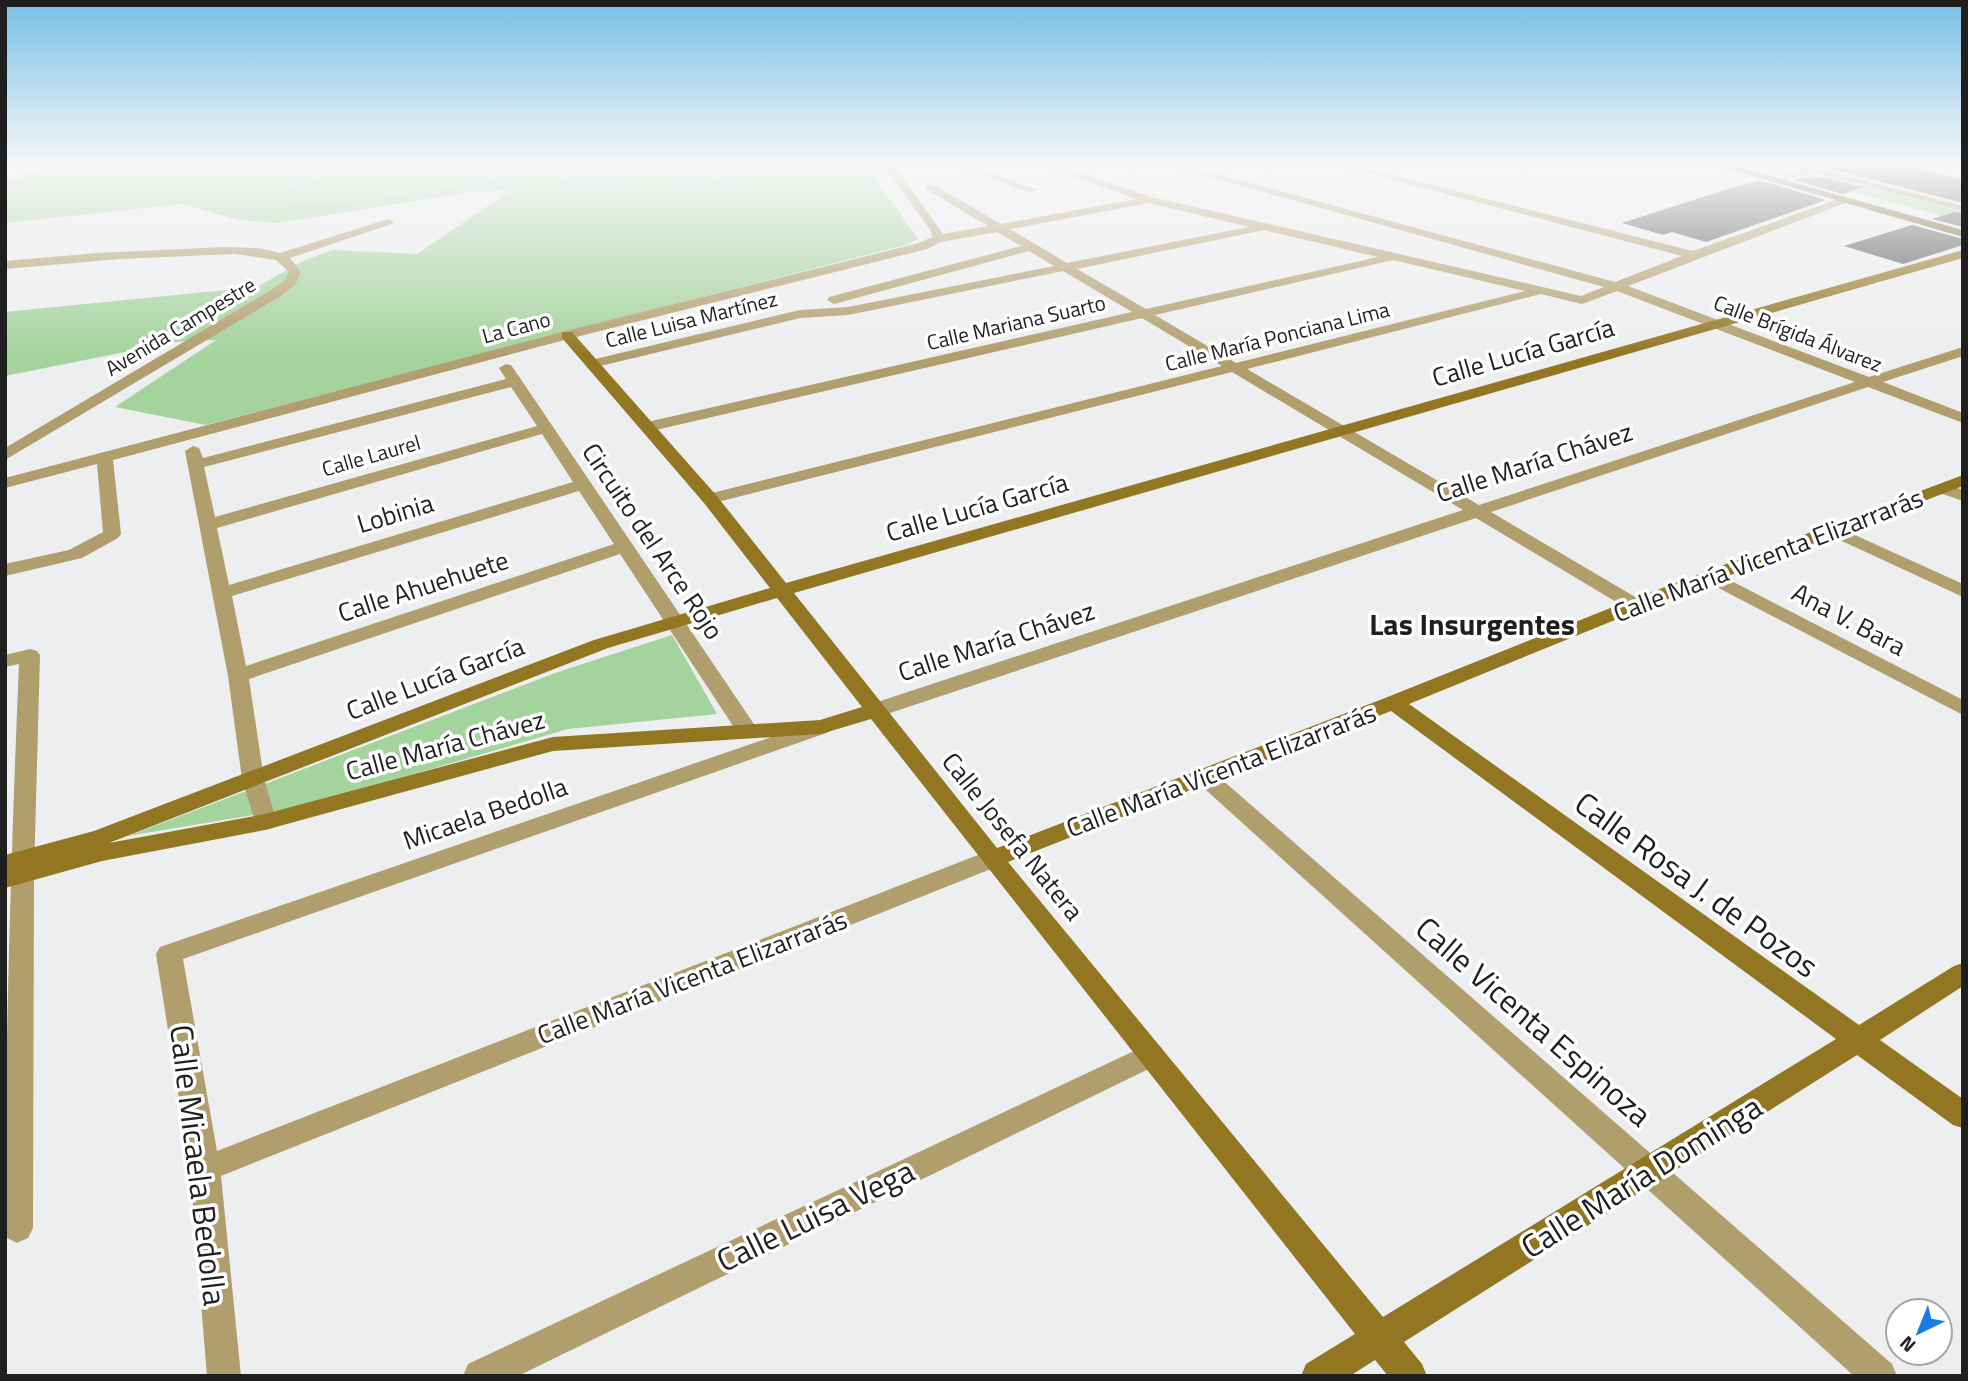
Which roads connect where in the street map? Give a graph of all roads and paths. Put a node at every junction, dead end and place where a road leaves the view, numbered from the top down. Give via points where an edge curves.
1 (371, 227) edge
2 (934, 227) edge
3 (996, 227) edge
4 (998, 227) edge
5 (1266, 227) edge
6 (1270, 227) edge
7 (1401, 227) edge
8 (1589, 227) edge
9 (1768, 227) edge
10 (1940, 227) edge
11 (1963, 234) edge
12 (938, 239) junction
13 (1030, 247) junction
14 (1694, 254) junction
15 (1963, 254) edge
16 (1393, 256) junction
17 (280, 257) junction
18 (5, 265) edge
19 (1061, 266) junction
20 (1619, 287) junction
21 (1539, 291) junction
22 (800, 314) junction
23 (1144, 314) junction
24 (1719, 325) junction
25 (567, 335) junction
26 (1963, 351) edge
27 (592, 364) junction
28 (1235, 368) junction
29 (1869, 383) junction
30 (1963, 418) edge
31 (647, 427) junction
32 (546, 428) junction
33 (1342, 432) junction
34 (5, 455) edge
35 (104, 456) junction
36 (1963, 480) edge
37 (5, 483) edge
38 (583, 484) junction
39 (1943, 488) junction
40 (1963, 496) edge
41 (710, 499) junction
42 (1473, 511) junction
43 (208, 525) junction
44 (1835, 531) junction
45 (625, 546) junction
46 (5, 570) edge
47 (1712, 577) junction
48 (1963, 591) edge
49 (783, 592) junction
50 (222, 593) junction
51 (1635, 606) junction
52 (674, 621) junction
53 (18, 658) edge
54 (238, 676) junction
55 (1394, 703) junction
56 (1963, 709) edge
57 (876, 710) junction
58 (821, 727) junction
59 (747, 730) junction
60 (15, 746) edge
61 (1204, 776) junction
62 (253, 779) junction
63 (265, 822) junction
64 (992, 859) junction
65 (14, 869) edge
66 (169, 954) joint
67 (1963, 973) edge
68 (1855, 1040) junction
69 (1151, 1055) junction
70 (1963, 1116) edge
71 (205, 1169) junction
72 (1651, 1171) junction
73 (11, 1173) edge
74 (17, 1228) dead end
75 (1380, 1338) junction
76 (224, 1376) edge
77 (480, 1376) edge
78 (1318, 1376) edge
79 (1410, 1376) edge
80 (1880, 1376) edge

1 - 17 street
2 - 12 street
3 - 12 street, La Cano
4 - 13 street
5 - 19 street, Calle Luisa Martínez
6 - 16 street
7 - 20 street, Calle Brígida Álvarez
8 - 14 street
9 - 14 street, Calle María Ponciana Lima
10 - 11 main road
12 - 25 street, La Cano
13 - 19 street
13 - 22 street, Calle Luisa Martínez via 830,301
14 - 20 street, Calle María Ponciana Lima
15 - 24 street, Calle Lucía García
16 - 21 street
16 - 23 street, Calle Mariana Suarto
17 - 18 street, Avenida Campestre via 214,252
17 - 34 street, Avenida Campestre via 295,272 291,282 276,293
19 - 22 street, Calle Luisa Martínez via 848,311
19 - 23 street
20 - 21 street, Calle María Ponciana Lima via 1582,300
20 - 24 street, Calle Brígida Álvarez
21 - 28 street, Calle María Ponciana Lima
22 - 27 street, Calle Luisa Martínez
23 - 28 street
23 - 31 street, Calle Mariana Suarto
24 - 29 street, Calle Brígida Álvarez
24 - 33 street, Calle Lucía García
25 - 27 street, Calle Josefa Natera
25 - 35 street, La Cano
26 - 29 street, Calle María Chávez
27 - 31 street, Calle Josefa Natera
28 - 33 street
28 - 41 street, Calle María Ponciana Lima
29 - 30 street, Calle Brígida Álvarez
29 - 42 street, Calle María Chávez
31 - 41 street, Calle Josefa Natera
32 - 38 street, Circuito del Arce Rojo
32 - 43 street, Calle Laurel
32 - 43 street, Circuito del Arce Rojo via 511,374 195,458
33 - 42 street
33 - 49 street, Calle Lucía García
35 - 37 street, La Cano
35 - 46 street via 112,534 83,552
36 - 39 street, Calle María Vicenta Elizarrarás
38 - 45 street, Circuito del Arce Rojo
38 - 50 street, Lobinia
39 - 40 street
39 - 44 street, Calle María Vicenta Elizarrarás
41 - 49 street, Calle Josefa Natera
42 - 51 street
42 - 57 street, Calle María Chávez
43 - 50 street, Circuito del Arce Rojo
44 - 47 street, Calle María Vicenta Elizarrarás
44 - 48 street
45 - 52 street, Circuito del Arce Rojo
45 - 54 street, Calle Ahuehuete
47 - 51 street, Calle María Vicenta Elizarrarás
47 - 56 street, Ana V. Bara
49 - 52 street, Calle Lucía García
49 - 57 street, Calle Josefa Natera
50 - 54 street, Circuito del Arce Rojo
51 - 55 street, Calle María Vicenta Elizarrarás
52 - 59 street, Circuito del Arce Rojo
52 - 62 street, Calle Lucía García via 601,644
53 - 60 street
54 - 62 street, Circuito del Arce Rojo
55 - 61 street, Calle María Vicenta Elizarrarás
55 - 68 street, Calle Rosa J. de Pozos
57 - 58 street, Calle María Chávez
57 - 64 street, Calle Josefa Natera
58 - 59 street, Calle María Chávez
58 - 66 street, Micaela Bedolla
59 - 63 street, Calle María Chávez via 553,744
60 - 65 street
61 - 64 street, Calle María Vicenta Elizarrarás
61 - 72 street, Calle Vicenta Espinoza
62 - 63 street, Circuito del Arce Rojo
62 - 65 street, Calle Lucía García
63 - 65 street, Calle María Chávez
64 - 69 street, Calle Josefa Natera
64 - 71 street, Calle María Vicenta Elizarrarás
65 - 73 street
66 - 71 street, Calle Micaela Bedolla
67 - 68 street, Calle María Dominga
68 - 70 street, Calle Rosa J. de Pozos
68 - 72 street, Calle María Dominga
69 - 75 street, Calle Josefa Natera
69 - 77 street, Calle Luisa Vega
71 - 76 street, Calle Micaela Bedolla
72 - 75 street, Calle María Dominga
72 - 80 street, Calle Vicenta Espinoza
73 - 74 street
75 - 78 street, Calle María Dominga
75 - 79 street, Calle Josefa Natera

